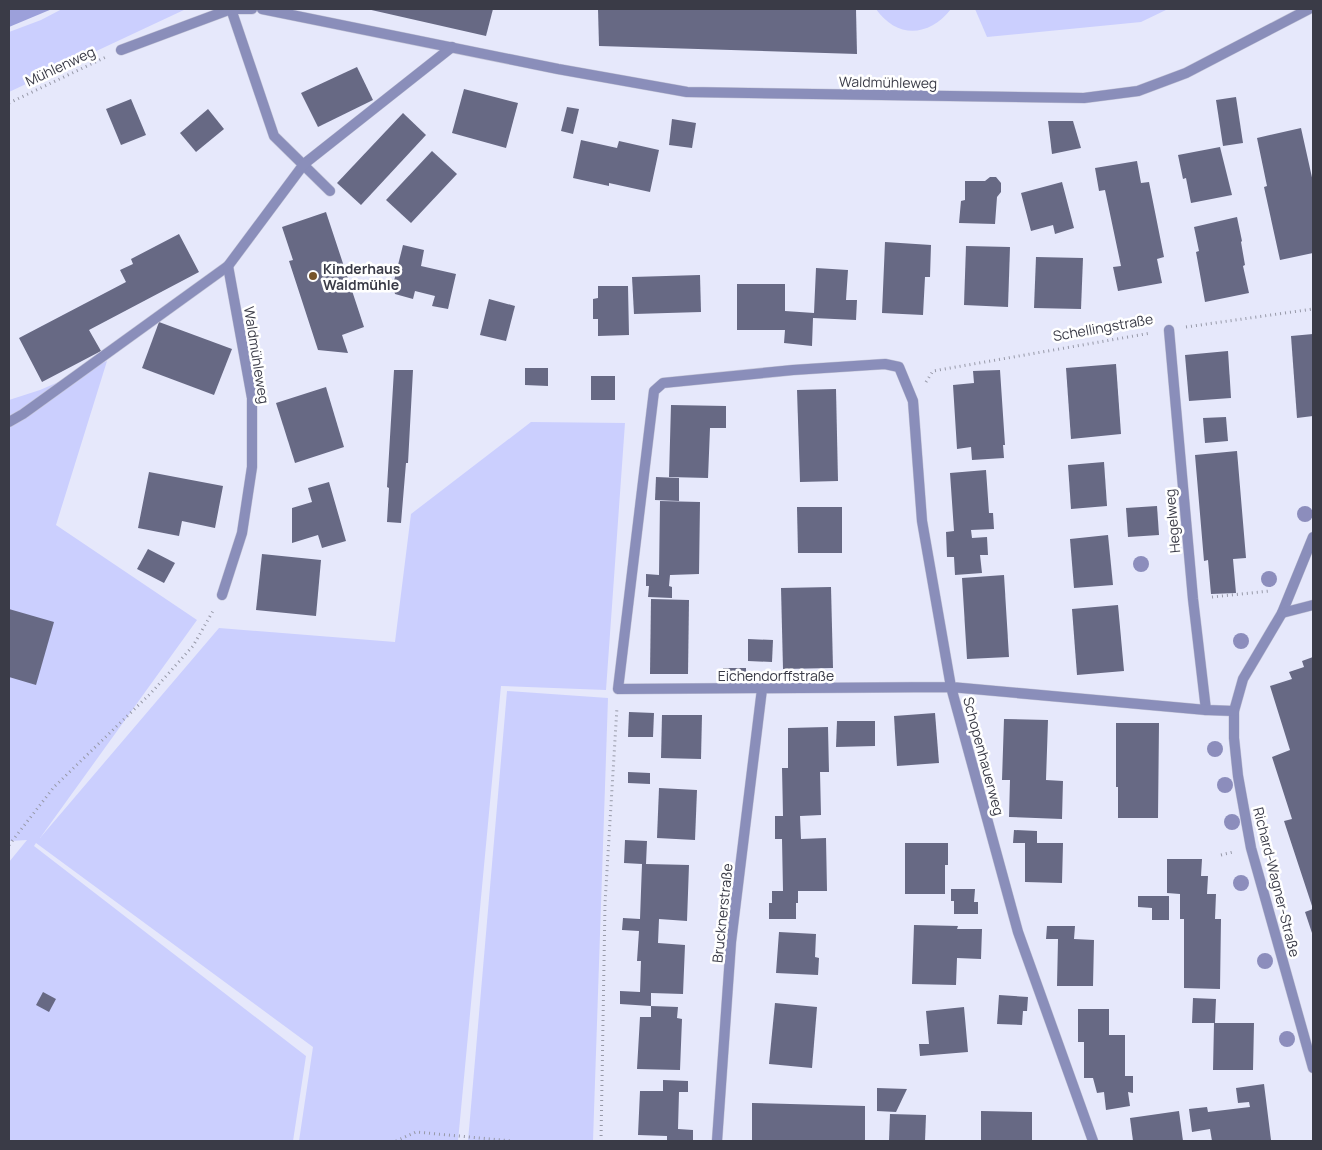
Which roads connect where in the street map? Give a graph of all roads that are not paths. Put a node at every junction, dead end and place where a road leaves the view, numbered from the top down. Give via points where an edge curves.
1 (231, 9) edge
2 (252, 9) edge
3 (262, 9) edge
4 (1309, 9) edge
5 (452, 47) junction
6 (121, 50) road end
7 (304, 164) junction
8 (330, 191) dead end
9 (228, 266) junction
10 (1168, 330) road end
11 (9, 422) edge
12 (1313, 537) edge
13 (222, 595) road end
14 (1313, 606) edge
15 (1282, 612) junction
16 (951, 687) junction
17 (618, 689) joint
18 (762, 689) junction
19 (1206, 710) junction
20 (1234, 711) junction
21 (1313, 1068) edge
22 (717, 1141) edge
23 (1093, 1141) edge

1 - 2 street
1 - 6 street
1 - 7 street via 274,136
3 - 5 street, Waldmühleweg
4 - 5 street, Waldmühleweg via 1186,74 1138,91 1084,98 687,92
5 - 7 street
7 - 8 street
7 - 9 street
9 - 11 street
9 - 13 street, Waldmühleweg via 252,398 252,467 242,533
10 - 19 street, Hegelweg
12 - 15 street, Richard-Wagner-Straße
14 - 15 street
15 - 20 street, Richard-Wagner-Straße via 1243,679
16 - 17 street, Schopenhauerweg via 922,521 913,401 899,367 885,364 663,384 654,391
16 - 18 street, Eichendorffstraße
16 - 19 street, Eichendorffstraße
16 - 23 street, Schopenhauerweg via 1018,932
17 - 18 street, Eichendorffstraße
18 - 22 street, Brucknerstraße via 731,942
19 - 20 street, Eichendorffstraße
20 - 21 street, Richard-Wagner-Straße via 1238,776 1251,848

